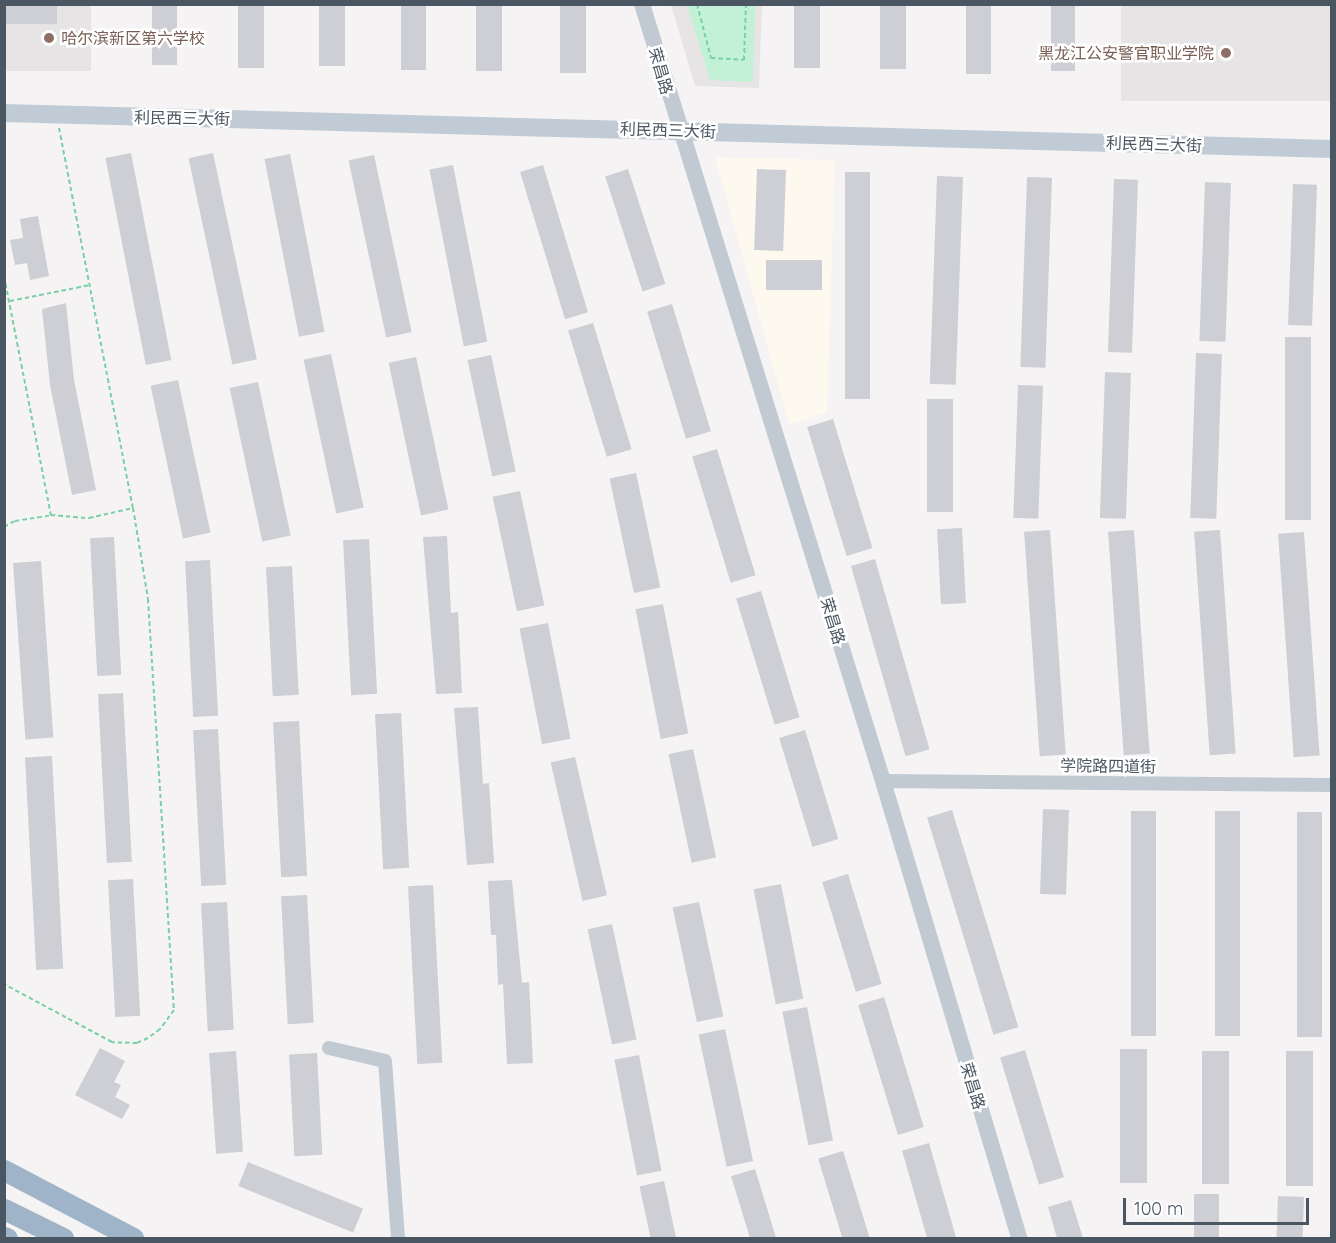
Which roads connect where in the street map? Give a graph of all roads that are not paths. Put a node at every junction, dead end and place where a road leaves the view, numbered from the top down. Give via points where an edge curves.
1 (642, 4) edge
2 (4, 107) edge
3 (4, 113) edge
4 (678, 126) junction
5 (1332, 137) edge
6 (1332, 149) edge
7 (883, 780) junction
8 (1332, 785) edge
9 (328, 1048) dead end
10 (4, 1170) edge
11 (4, 1209) edge
12 (63, 1239) edge
13 (133, 1239) edge
14 (398, 1239) edge
15 (1019, 1239) edge

1 - 4 street, 荣昌路
2 - 4 main road, 利民西三大街
3 - 4 main road, 利民西三大街
4 - 5 main road, 利民西三大街
4 - 6 main road, 利民西三大街
4 - 7 street, 荣昌路
7 - 8 street, 学院路四道街
7 - 15 street, 荣昌路
9 - 14 street via 385,1061
10 - 13 highway
11 - 12 highway

